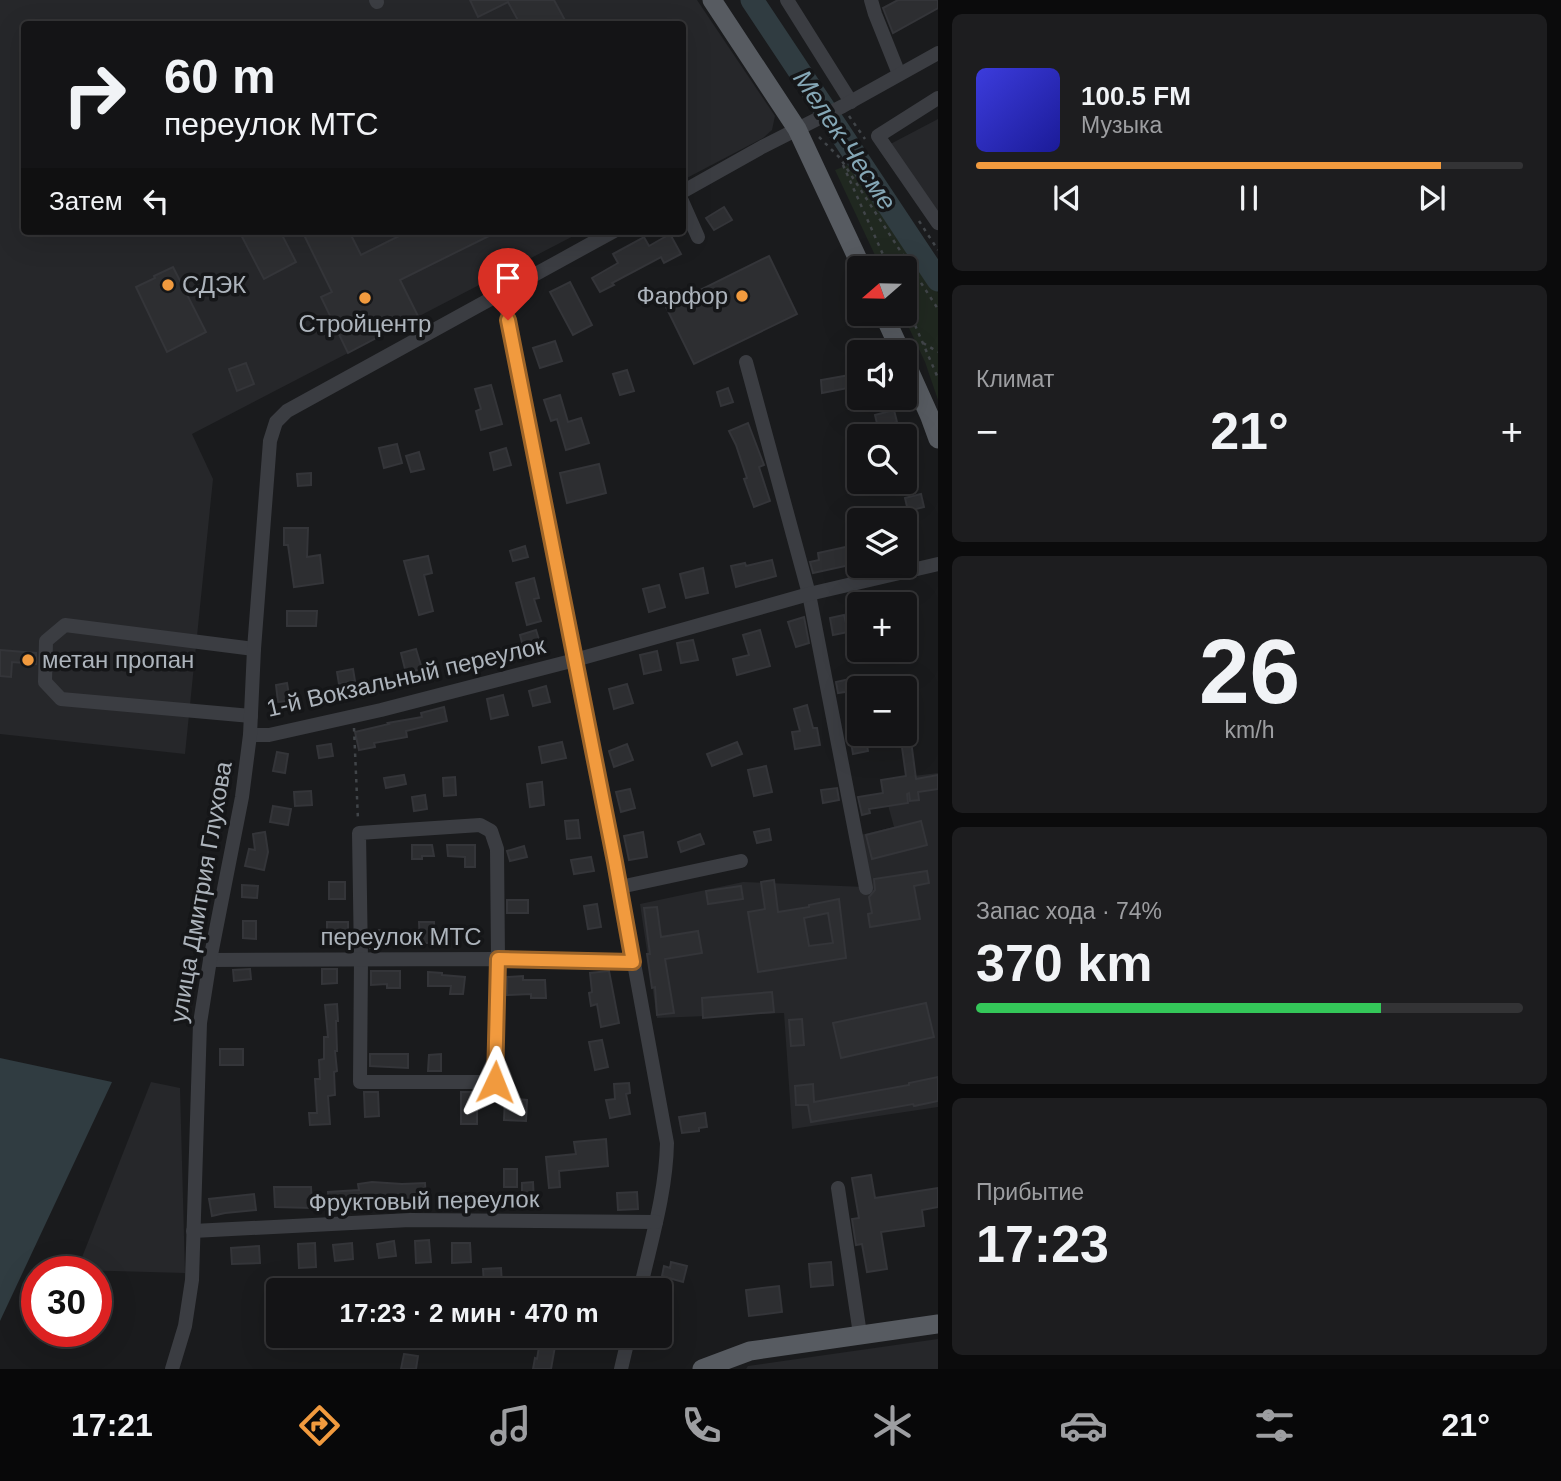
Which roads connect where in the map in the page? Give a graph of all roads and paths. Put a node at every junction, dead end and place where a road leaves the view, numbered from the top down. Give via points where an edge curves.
1 (712, 0) edge
2 (787, 0) edge
3 (871, 0) edge
4 (938, 53) edge
5 (899, 74) junction
6 (938, 99) edge
7 (847, 104) junction
8 (804, 126) junction
9 (840, 158) junction
10 (686, 190) edge
11 (686, 210) edge
12 (938, 223) edge
13 (607, 235) edge
14 (698, 237) dead end
15 (857, 256) edge
16 (884, 256) edge
17 (503, 293) junction
18 (938, 309) edge
19 (915, 326) edge
20 (923, 343) junction
21 (938, 352) edge
22 (746, 362) dead end
23 (938, 378) edge
24 (917, 388) edge
25 (938, 439) edge
26 (938, 564) edge
27 (809, 594) junction
28 (254, 649) junction
29 (575, 660) junction
30 (251, 716) junction
31 (353, 716) junction
32 (250, 734) junction
33 (359, 833) junction
34 (741, 861) dead end
35 (620, 887) junction
36 (866, 888) dead end
37 (361, 959) junction
38 (498, 959) junction
39 (210, 960) junction
40 (633, 962) junction
41 (838, 1188) dead end
42 (656, 1222) junction
43 (193, 1231) junction
44 (643, 1278) edge
45 (938, 1324) edge
46 (860, 1334) junction
47 (626, 1348) edge
48 (172, 1369) edge
49 (621, 1369) edge
50 (702, 1369) edge

1 - 8 main road
2 - 7 street
3 - 5 street
4 - 5 street
5 - 7 street
6 - 12 street via 878,136
7 - 8 street
8 - 9 path
8 - 10 street
8 - 15 main road
9 - 16 path
9 - 18 path
11 - 14 street
13 - 17 street
17 - 28 street, улица Дмитрия Глухова via 287,411 276,422 270,441
17 - 29 street
19 - 20 path
20 - 21 path
20 - 23 path
22 - 27 street
24 - 25 main road
26 - 27 street, 1-й Вокзальный переулок
27 - 29 street, 1-й Вокзальный переулок
27 - 36 street
28 - 30 street, улица Дмитрия Глухова
28 - 30 street via 65,625 46,641 45,682 61,699
29 - 31 street, 1-й Вокзальный переулок
29 - 35 street
30 - 32 street, улица Дмитрия Глухова
31 - 32 street, 1-й Вокзальный переулок
31 - 33 path
32 - 39 street, улица Дмитрия Глухова
33 - 37 street
33 - 38 street via 480,825 491,831 497,849
34 - 35 street
35 - 40 street
37 - 38 street, переулок МТС
37 - 38 street via 360,1082 495,1082
37 - 39 street, переулок МТС
38 - 40 street, переулок МТС
39 - 43 street, улица Дмитрия Глухова via 200,1023
40 - 42 street via 667,1143
41 - 46 street
42 - 43 street, Фруктовый переулок via 410,1220
42 - 44 street
43 - 48 street, улица Дмитрия Глухова via 187,1315
45 - 46 main road
46 - 50 main road via 750,1351
47 - 49 street

